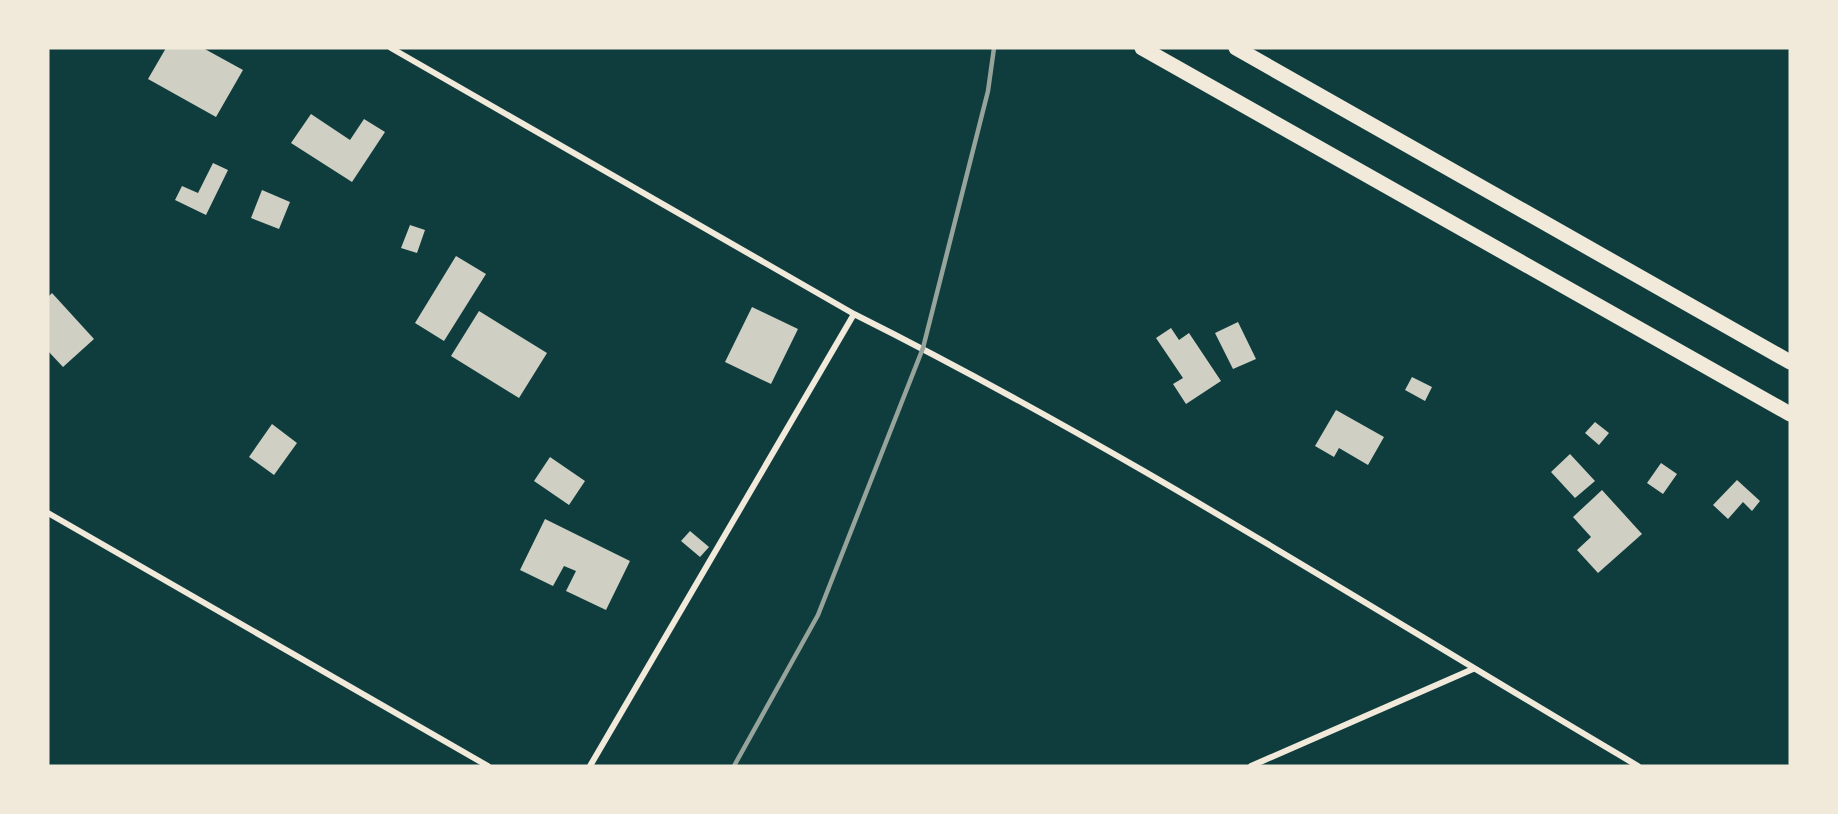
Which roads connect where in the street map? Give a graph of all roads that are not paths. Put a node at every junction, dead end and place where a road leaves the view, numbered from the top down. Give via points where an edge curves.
1 (391, 48) edge
2 (1142, 48) edge
3 (1236, 48) edge
4 (854, 314) junction
5 (1790, 362) edge
6 (1790, 414) edge
7 (48, 513) edge
8 (1473, 669) junction
9 (488, 766) edge
10 (590, 766) edge
11 (1251, 766) edge
12 (1638, 766) edge

1 - 4 street
2 - 6 main road
3 - 5 main road
4 - 8 street via 923,348 1184,494
4 - 10 street
7 - 9 street
8 - 11 street
8 - 12 street

